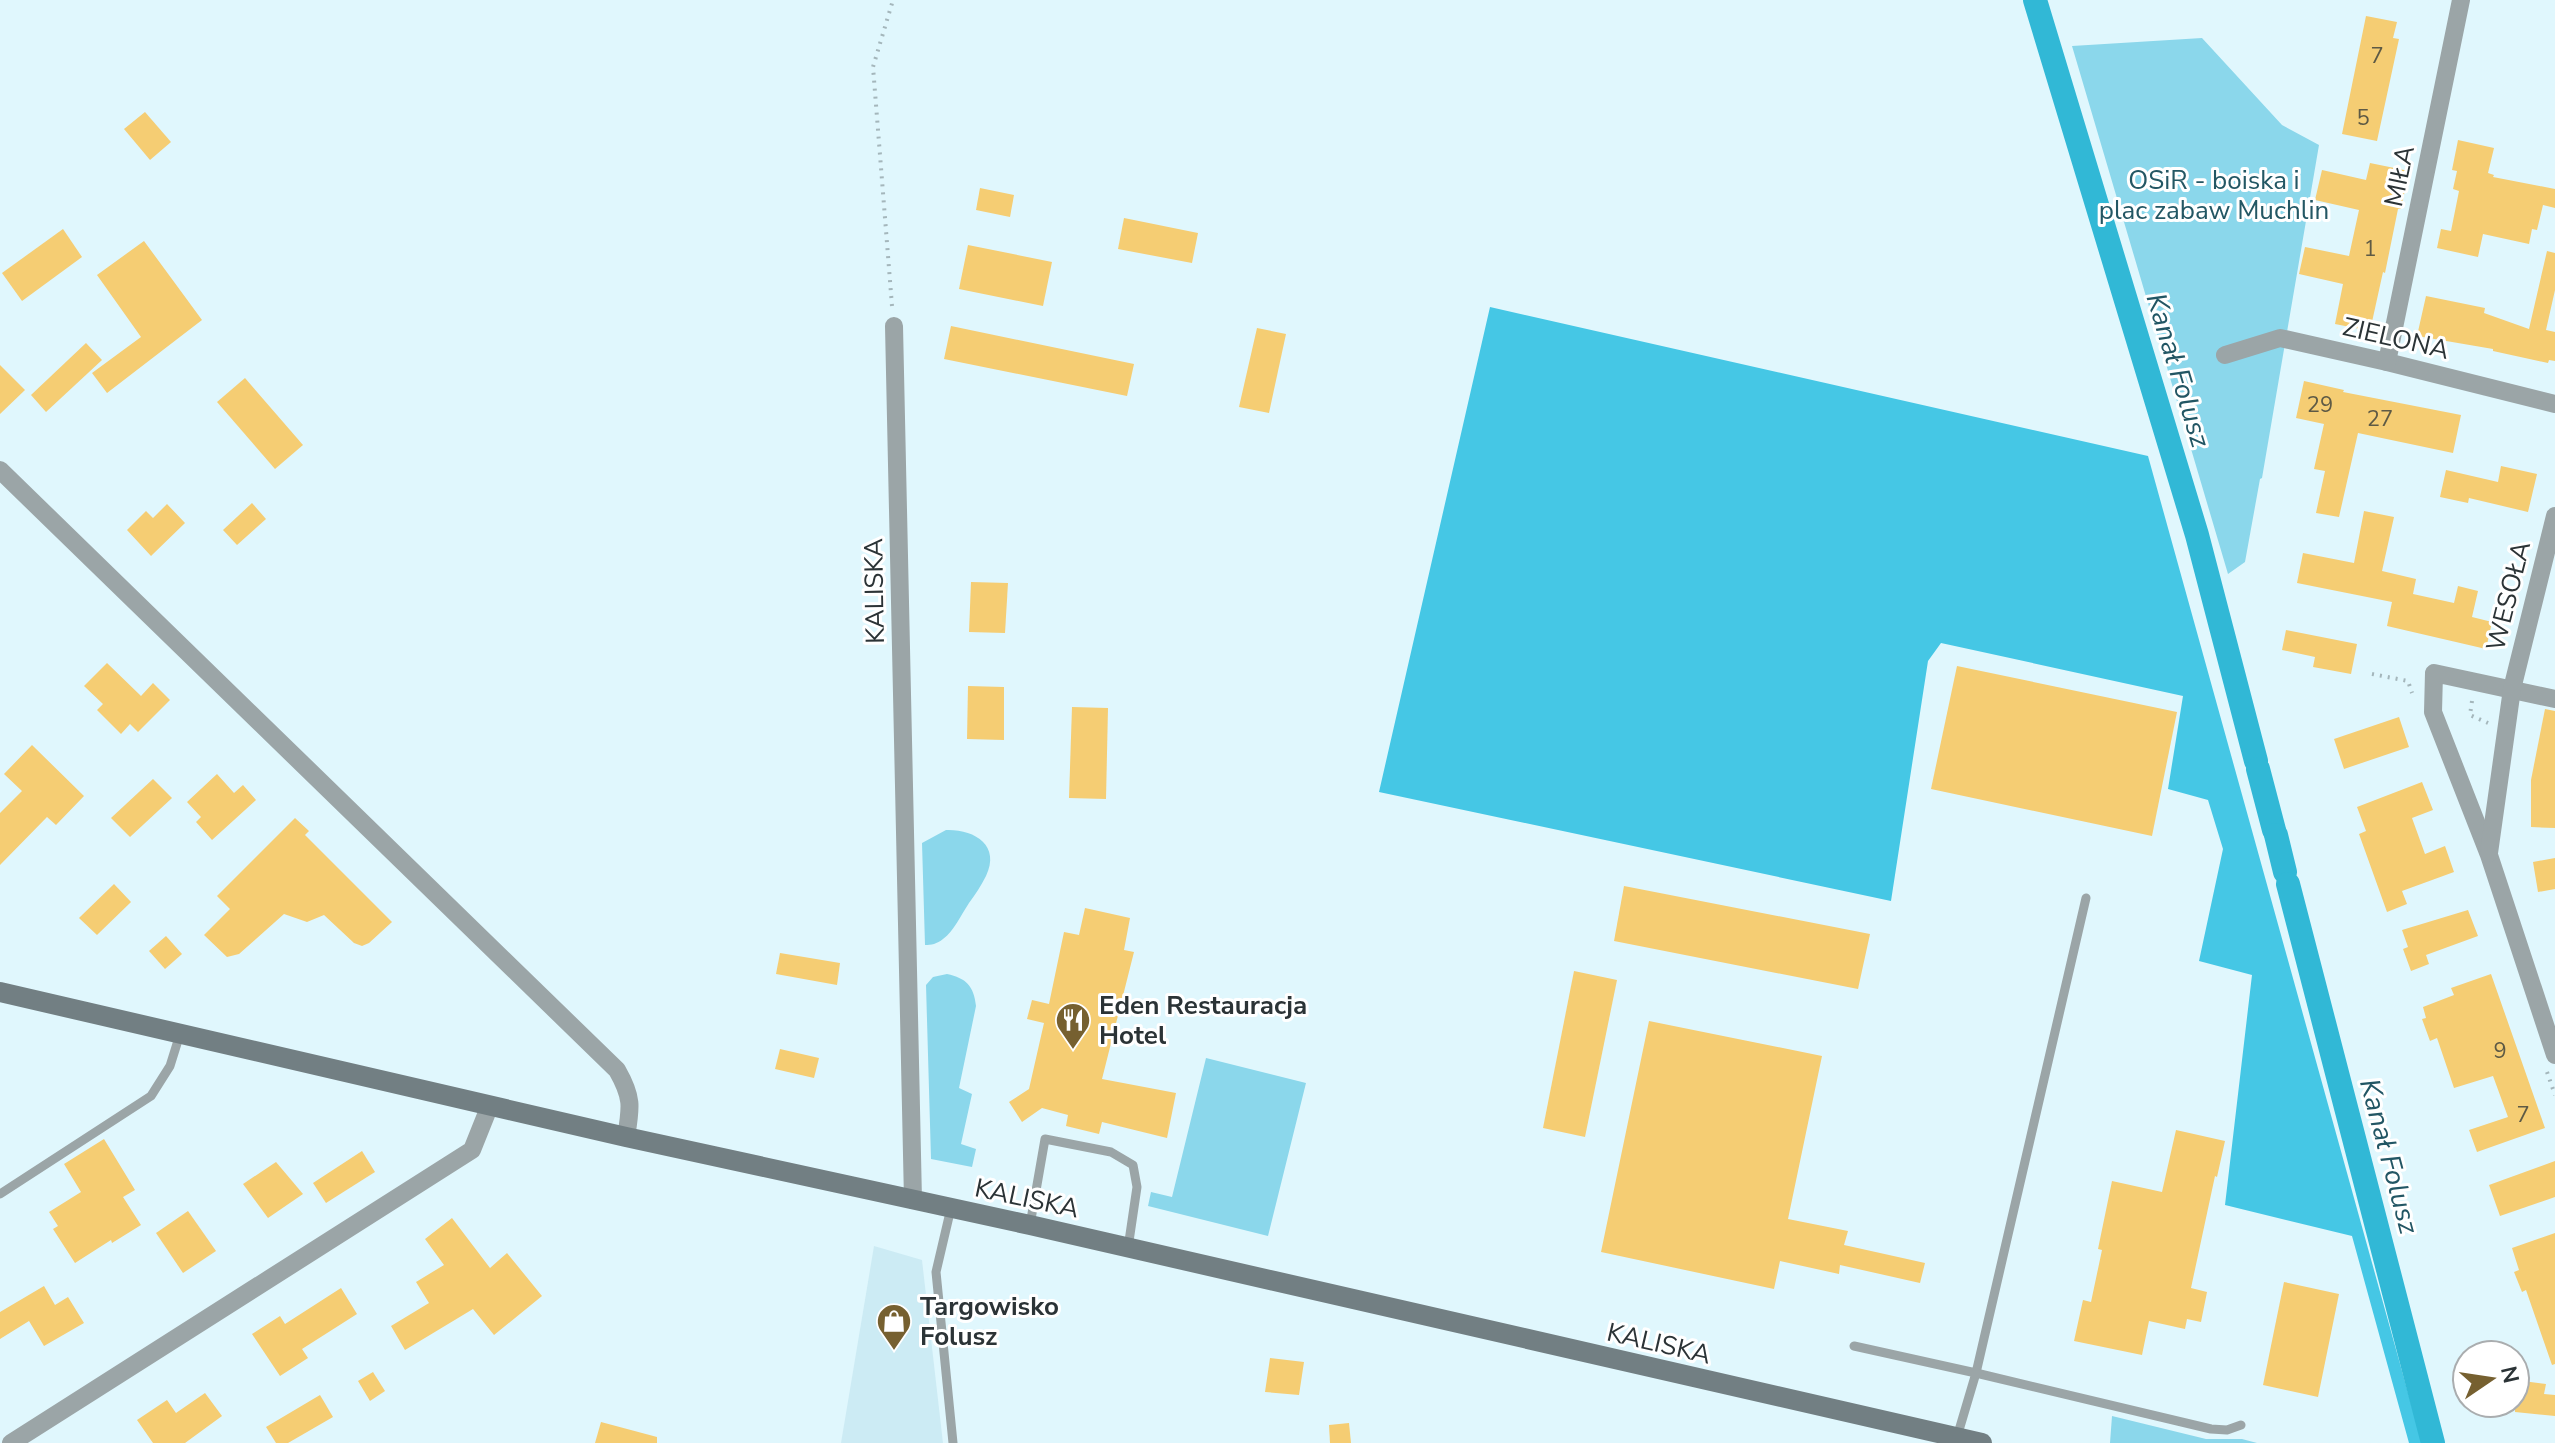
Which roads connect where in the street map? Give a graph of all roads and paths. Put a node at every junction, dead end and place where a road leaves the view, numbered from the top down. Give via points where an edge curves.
1 (893, 0) edge
2 (2461, 0) edge
3 (894, 326) joint
4 (2225, 355) dead end
5 (2387, 362) junction
6 (2555, 404) edge
7 (0, 470) edge
8 (2555, 516) edge
9 (2512, 689) junction
10 (2555, 699) edge
11 (2489, 855) junction
12 (2086, 898) dead end
13 (0, 992) edge
14 (180, 1034) junction
15 (2555, 1055) edge
16 (490, 1105) junction
17 (626, 1137) junction
18 (0, 1194) edge
19 (913, 1200) junction
20 (951, 1208) junction
21 (1030, 1225) junction
22 (1128, 1248) junction
23 (1854, 1346) dead end
24 (1976, 1373) junction
25 (2241, 1425) dead end
26 (1957, 1437) junction
27 (11, 1443) edge
28 (953, 1443) edge
29 (1982, 1443) edge

1 - 3 path via 873,67
2 - 5 street, MIŁA
3 - 19 street, KALISKA
4 - 5 street, ZIELONA via 2280,338
5 - 6 street, ZIELONA
7 - 17 street via 617,1070 632,1105
8 - 9 street, WESOŁA
9 - 10 street
9 - 11 street, WESOŁA
9 - 11 street via 2434,673 2433,712
11 - 15 street
12 - 24 lane
13 - 14 main road
14 - 16 main road
14 - 18 lane via 170,1066 151,1096
16 - 17 main road
16 - 27 street via 472,1150
17 - 19 main road
19 - 20 main road, KALISKA
20 - 21 main road, KALISKA
20 - 28 lane via 936,1272
21 - 22 main road, KALISKA
21 - 22 lane via 1045,1139 1111,1152 1133,1165 1137,1187
22 - 26 main road, KALISKA
23 - 24 lane
24 - 25 lane via 2211,1429
24 - 26 lane
26 - 29 main road, KALISKA

